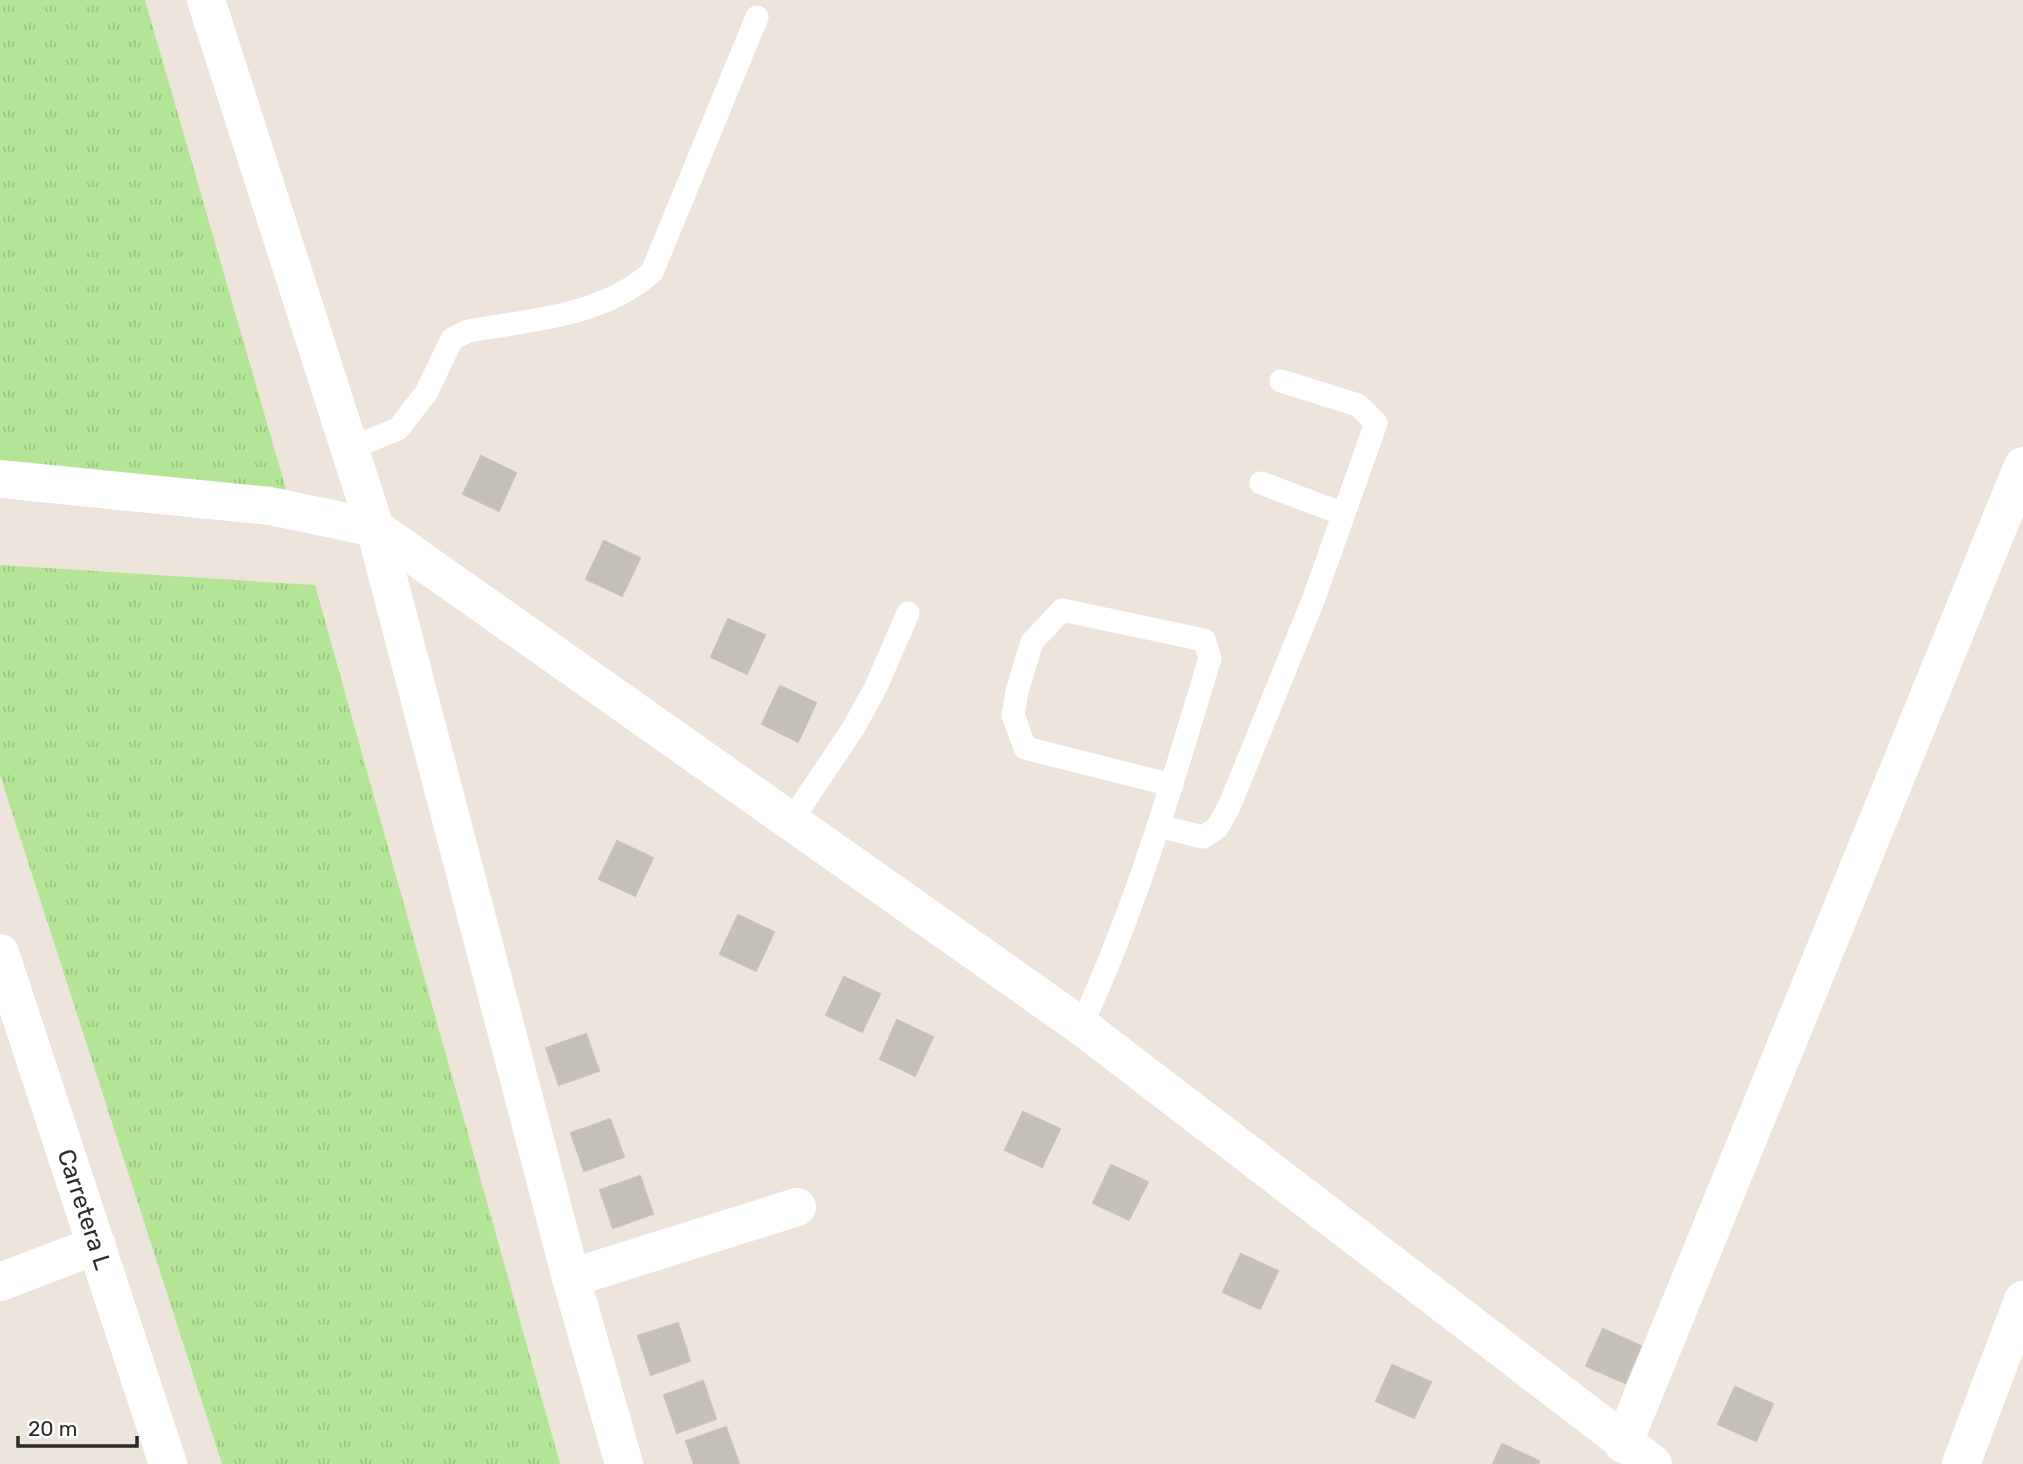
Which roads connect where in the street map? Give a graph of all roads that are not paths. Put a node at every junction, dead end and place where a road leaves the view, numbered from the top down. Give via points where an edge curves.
1 (206, 0) edge
2 (757, 17) dead end
3 (1281, 381) dead end
4 (349, 449) junction
5 (2023, 466) edge
6 (0, 479) edge
7 (1261, 483) dead end
8 (1343, 514) junction
9 (375, 528) junction
10 (908, 613) dead end
11 (1172, 785) junction
12 (791, 821) junction
13 (1158, 826) junction
14 (0, 953) edge
15 (1081, 1026) junction
16 (797, 1207) dead end
17 (97, 1245) junction
18 (571, 1278) junction
19 (0, 1282) edge
20 (2023, 1300) edge
21 (1638, 1454) edge
22 (168, 1464) edge
23 (624, 1464) edge
24 (1961, 1464) edge

1 - 4 street
2 - 4 lane via 652,272 634,288 579,312 468,331 453,339 426,393 398,429
3 - 8 lane via 1358,405 1376,423
4 - 9 street
5 - 21 street
6 - 9 street via 270,506
7 - 8 lane
8 - 13 lane via 1314,598 1217,828 1203,837
9 - 12 street
9 - 18 street
10 - 12 lane via 854,727
11 - 11 lane via 1025,748 1013,715 1017,691 1032,642 1062,610 1204,640 1210,658
11 - 13 lane
12 - 15 street
13 - 15 lane via 1105,974
14 - 17 street, Carretera L
15 - 21 street
16 - 18 street
17 - 19 street
17 - 22 street, Carretera L
18 - 23 street
20 - 24 street

